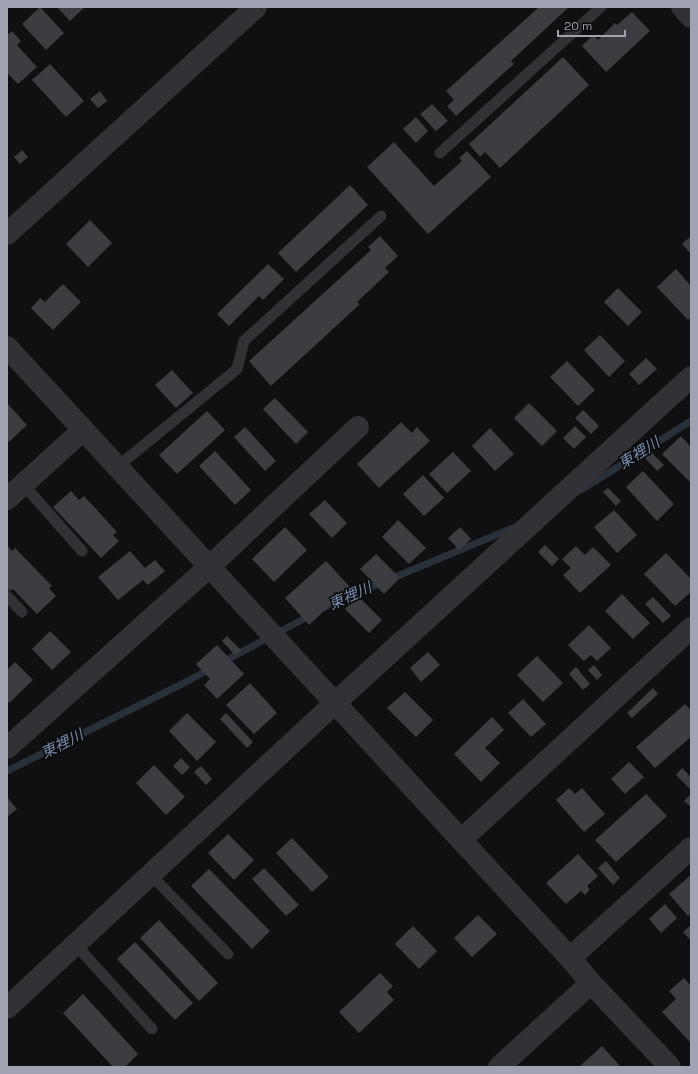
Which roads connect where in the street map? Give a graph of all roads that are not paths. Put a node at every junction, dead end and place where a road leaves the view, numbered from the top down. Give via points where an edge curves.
1 (256, 7) edge
2 (601, 7) edge
3 (682, 7) edge
4 (691, 17) edge
5 (440, 154) dead end
6 (381, 216) dead end
7 (7, 234) edge
8 (7, 347) edge
9 (691, 377) edge
10 (358, 427) dead end
11 (83, 430) junction
12 (117, 467) junction
13 (23, 484) junction
14 (7, 499) edge
15 (82, 552) dead end
16 (209, 567) junction
17 (7, 596) edge
18 (22, 612) dead end
19 (691, 628) edge
20 (335, 704) junction
21 (7, 748) edge
22 (461, 840) junction
23 (691, 848) edge
24 (150, 874) junction
25 (75, 944) junction
26 (228, 954) dead end
27 (570, 958) junction
28 (591, 983) junction
29 (7, 1008) edge
30 (152, 1029) dead end
31 (499, 1067) edge
32 (670, 1067) edge

1 - 7 street
2 - 5 lane
3 - 4 street
6 - 12 lane via 244,341 237,369
8 - 11 street
9 - 20 street
10 - 16 street
11 - 12 street
11 - 13 street
12 - 16 street
13 - 14 street
13 - 15 lane
16 - 20 street
16 - 21 street
17 - 18 lane
19 - 22 street
20 - 22 street
20 - 24 street
22 - 27 street
23 - 27 street
24 - 25 street
24 - 26 lane
25 - 29 street
25 - 30 lane
27 - 28 street
28 - 31 street
28 - 32 street

